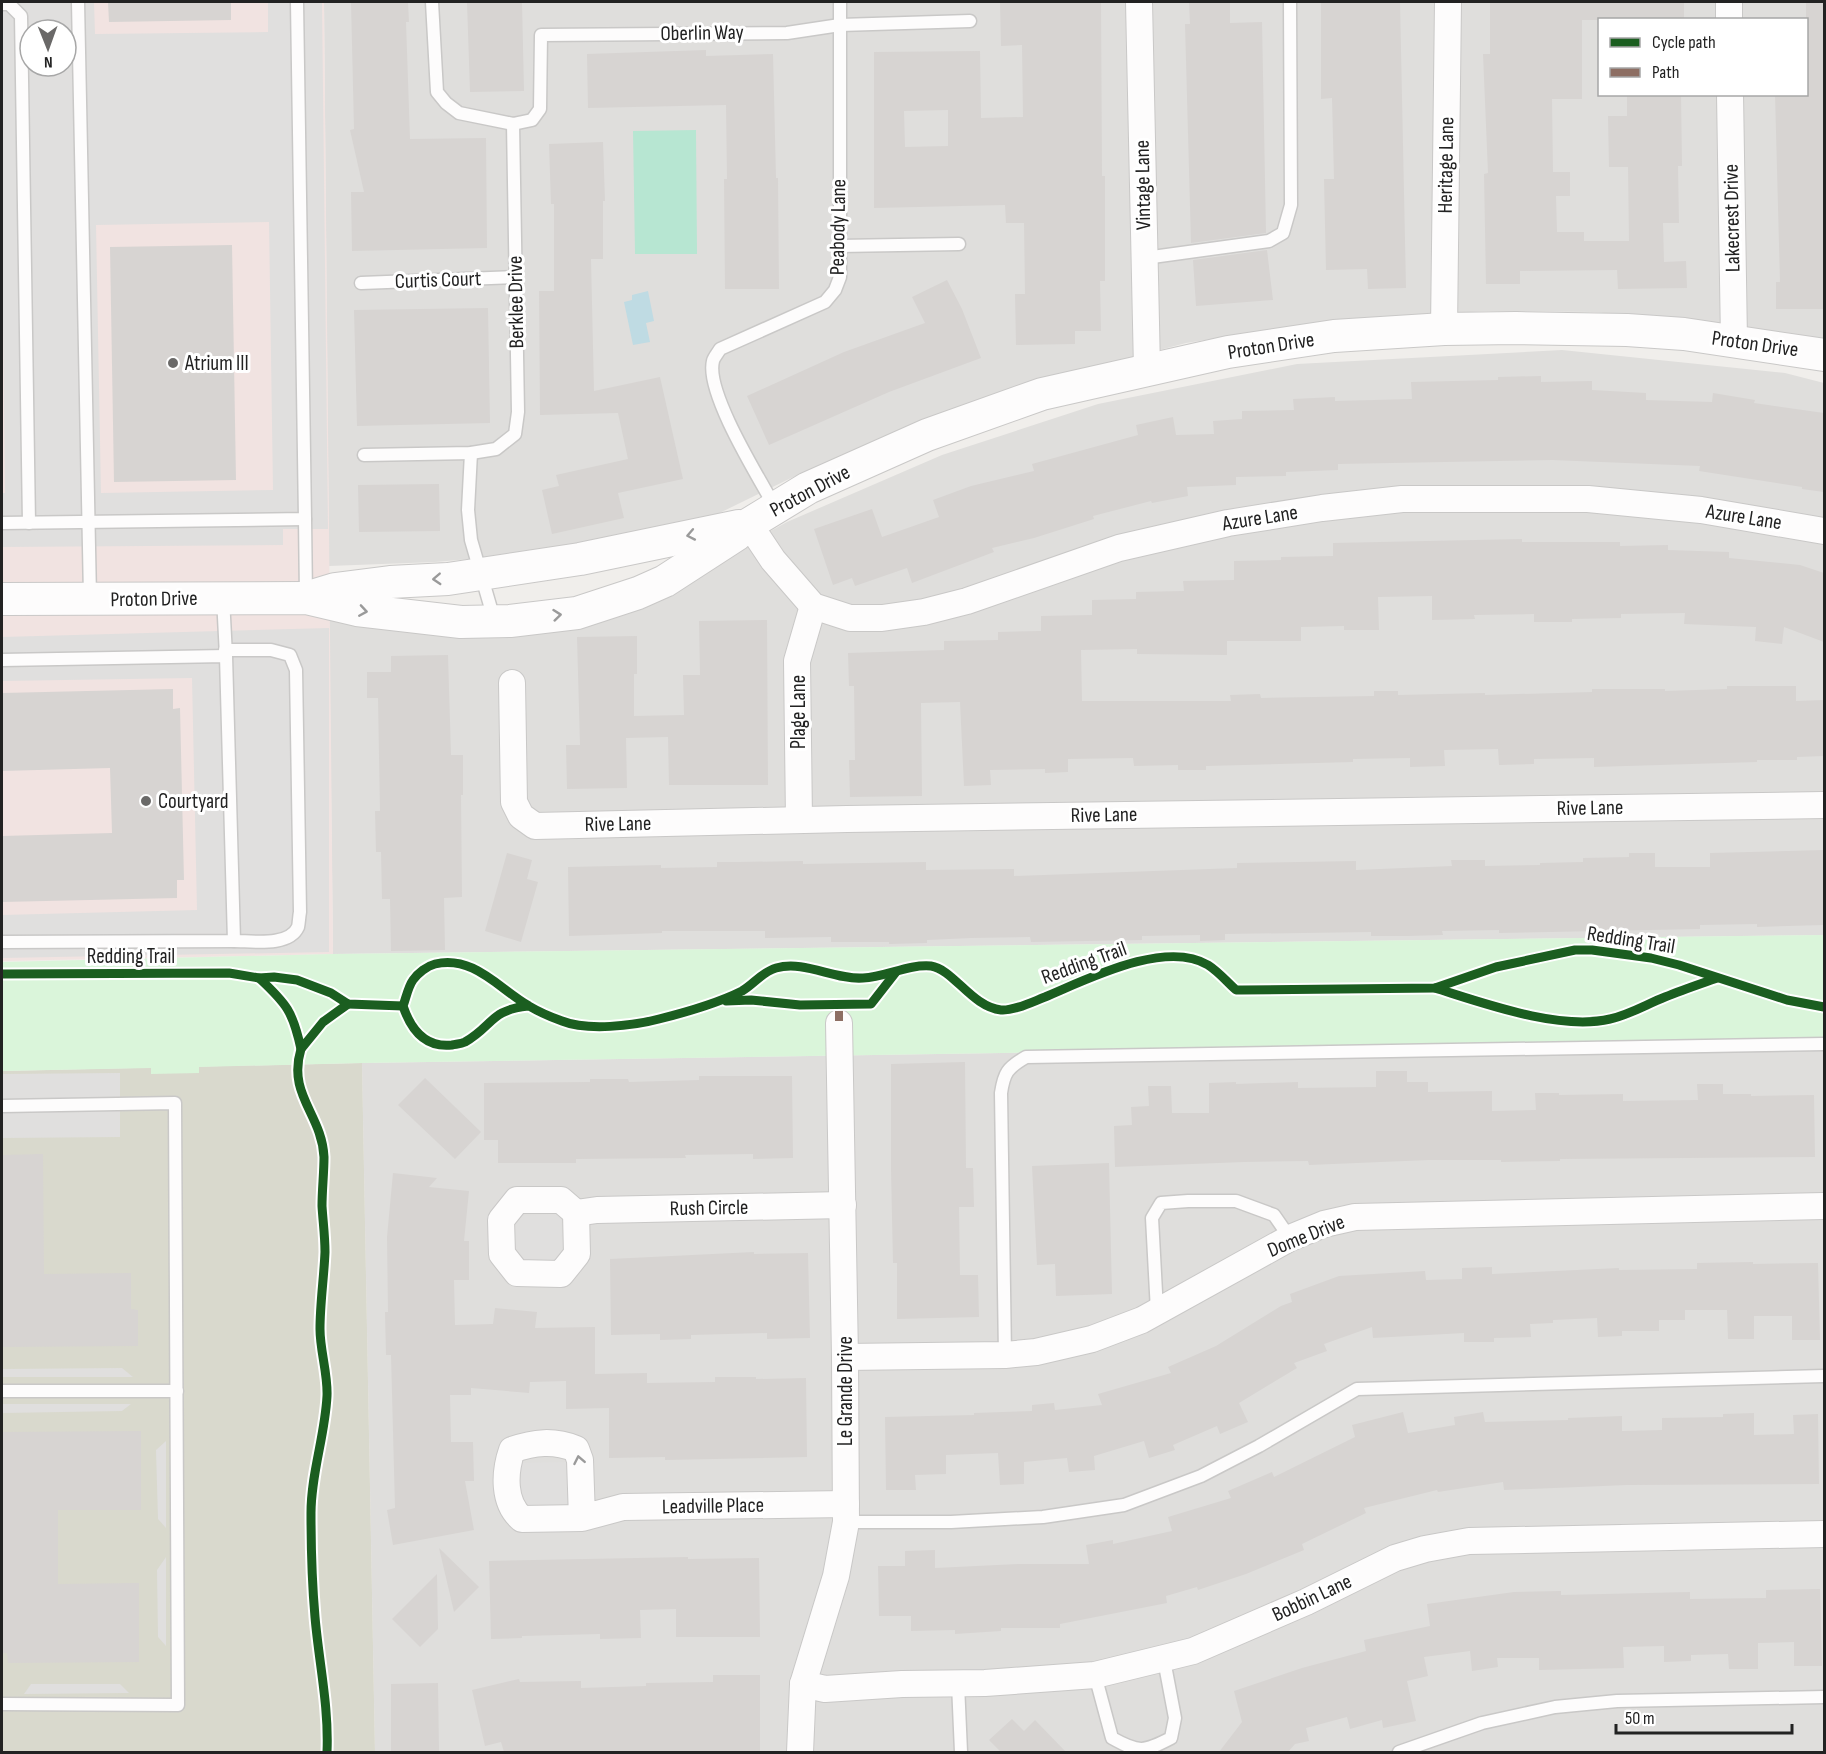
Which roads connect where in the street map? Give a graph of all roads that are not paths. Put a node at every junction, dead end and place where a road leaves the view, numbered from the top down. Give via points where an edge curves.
1 (78, 2) edge
2 (297, 2) edge
3 (432, 2) edge
4 (840, 2) edge
5 (1139, 2) edge
6 (1290, 2) edge
7 (1448, 2) edge
8 (1729, 2) edge
9 (2, 4) edge
10 (1729, 18) edge
11 (970, 21) dead end
12 (840, 25) junction
13 (1730, 96) edge
14 (513, 124) junction
15 (959, 244) dead end
16 (839, 246) junction
17 (1145, 258) junction
18 (515, 277) junction
19 (361, 283) dead end
20 (1444, 329) junction
21 (1734, 341) junction
22 (1824, 355) edge
23 (1147, 369) junction
24 (471, 453) junction
25 (364, 455) dead end
26 (776, 508) junction
27 (305, 519) junction
28 (2, 523) edge
29 (30, 523) junction
30 (89, 523) junction
31 (748, 524) junction
32 (1824, 531) edge
33 (482, 573) junction
34 (223, 597) junction
35 (306, 598) junction
36 (2, 599) edge
37 (90, 600) junction
38 (813, 606) junction
39 (494, 621) junction
40 (226, 653) junction
41 (2, 660) edge
42 (512, 683) dead end
43 (1824, 805) edge
44 (799, 820) junction
45 (234, 941) junction
46 (2, 942) edge
47 (839, 1023) dead end
48 (1824, 1044) edge
49 (2, 1106) edge
50 (843, 1205) junction
51 (1824, 1206) edge
52 (576, 1213) dead end
53 (1290, 1238) junction
54 (1157, 1311) junction
55 (1005, 1355) junction
56 (845, 1357) junction
57 (1824, 1376) edge
58 (2, 1391) edge
59 (177, 1391) junction
60 (846, 1513) junction
61 (582, 1518) dead end
62 (1824, 1534) edge
63 (1164, 1660) junction
64 (1095, 1675) junction
65 (803, 1684) junction
66 (958, 1684) junction
67 (1824, 1697) edge
68 (2, 1704) edge
69 (800, 1752) edge
70 (961, 1752) edge
71 (1399, 1752) edge

1 - 30 lane
2 - 27 lane
3 - 14 lane via 437,92 459,113
4 - 12 lane, Peabody Lane
5 - 17 street, Vintage Lane
6 - 17 lane via 1292,205 1283,232 1269,241
7 - 20 street, Heritage Lane
8 - 10 street
9 - 29 lane via 9,4 21,16
11 - 12 lane, Oberlin Way
12 - 14 lane, Oberlin Way via 787,33 541,35 540,109 532,120
12 - 16 lane, Peabody Lane
13 - 21 street, Lakecrest Drive
14 - 18 lane, Berklee Drive
15 - 16 lane
16 - 26 lane, Peabody Lane via 840,277 825,302 720,349 713,361 713,381 720,403
17 - 23 street, Vintage Lane
18 - 19 lane, Curtis Court
18 - 24 lane, Berklee Drive via 515,434 496,449
20 - 21 street, Proton Drive via 1627,330
20 - 23 street, Proton Drive via 1334,336
21 - 22 street, Proton Drive
23 - 26 street, Proton Drive via 1042,394 927,435 808,488
24 - 25 lane
24 - 33 lane via 468,510 471,540
26 - 31 street, Proton Drive
27 - 30 lane
27 - 35 lane
28 - 29 lane
29 - 30 lane
30 - 37 lane
31 -> 33 street, Proton Drive via 580,559
31 - 38 street
39 -> 31 street, Proton Drive via 577,613 638,593 690,566
32 - 38 street, Azure Lane via 1701,510 1588,500 1402,499 1228,523 1119,548 924,612 850,618
33 -> 35 street, Proton Drive via 335,589
33 - 39 lane
34 - 35 street, Proton Drive
34 - 37 street, Proton Drive
34 - 40 lane
35 -> 39 street, Proton Drive via 408,617
36 - 37 street, Proton Drive
38 - 44 street, Plage Lane via 797,661
40 - 41 lane
40 - 45 lane
40 - 45 lane via 271,650 290,655 296,670 298,927 291,937 278,940
42 - 44 street, Rive Lane via 514,802 521,816 535,826
43 - 44 street, Rive Lane
45 - 46 lane
47 - 50 street, Le Grande Drive
48 - 55 lane via 1026,1057 1013,1064 1004,1076 1001,1093
49 - 59 lane via 175,1103
50 - 52 street, Rush Circle
50 - 56 street, Le Grande Drive
51 - 53 street, Dome Drive via 1354,1217
53 - 54 street, Dome Drive
53 - 54 lane via 1274,1215 1236,1201 1161,1203 1152,1218
54 - 55 street, Dome Drive via 1092,1339
55 - 56 street, Dome Drive
56 - 60 street, Le Grande Drive
57 - 60 lane via 1357,1389 1201,1476 1124,1504 1043,1517 951,1522
58 - 59 lane
59 - 68 lane via 178,1705
60 - 61 street, Leadville Place via 623,1507
60 - 65 street, Le Grande Drive via 836,1576
62 - 63 street, Bobbin Lane via 1469,1541 1425,1549 1395,1558 1192,1652
63 - 64 street, Bobbin Lane
63 - 64 lane via 1175,1718 1171,1738 1148,1749 1129,1748 1112,1738
64 - 66 street, Bobbin Lane
65 - 66 street, Bobbin Lane via 825,1689
65 - 69 street, Le Grande Drive
66 - 70 lane
67 - 71 lane via 1617,1701 1554,1707 1482,1723

